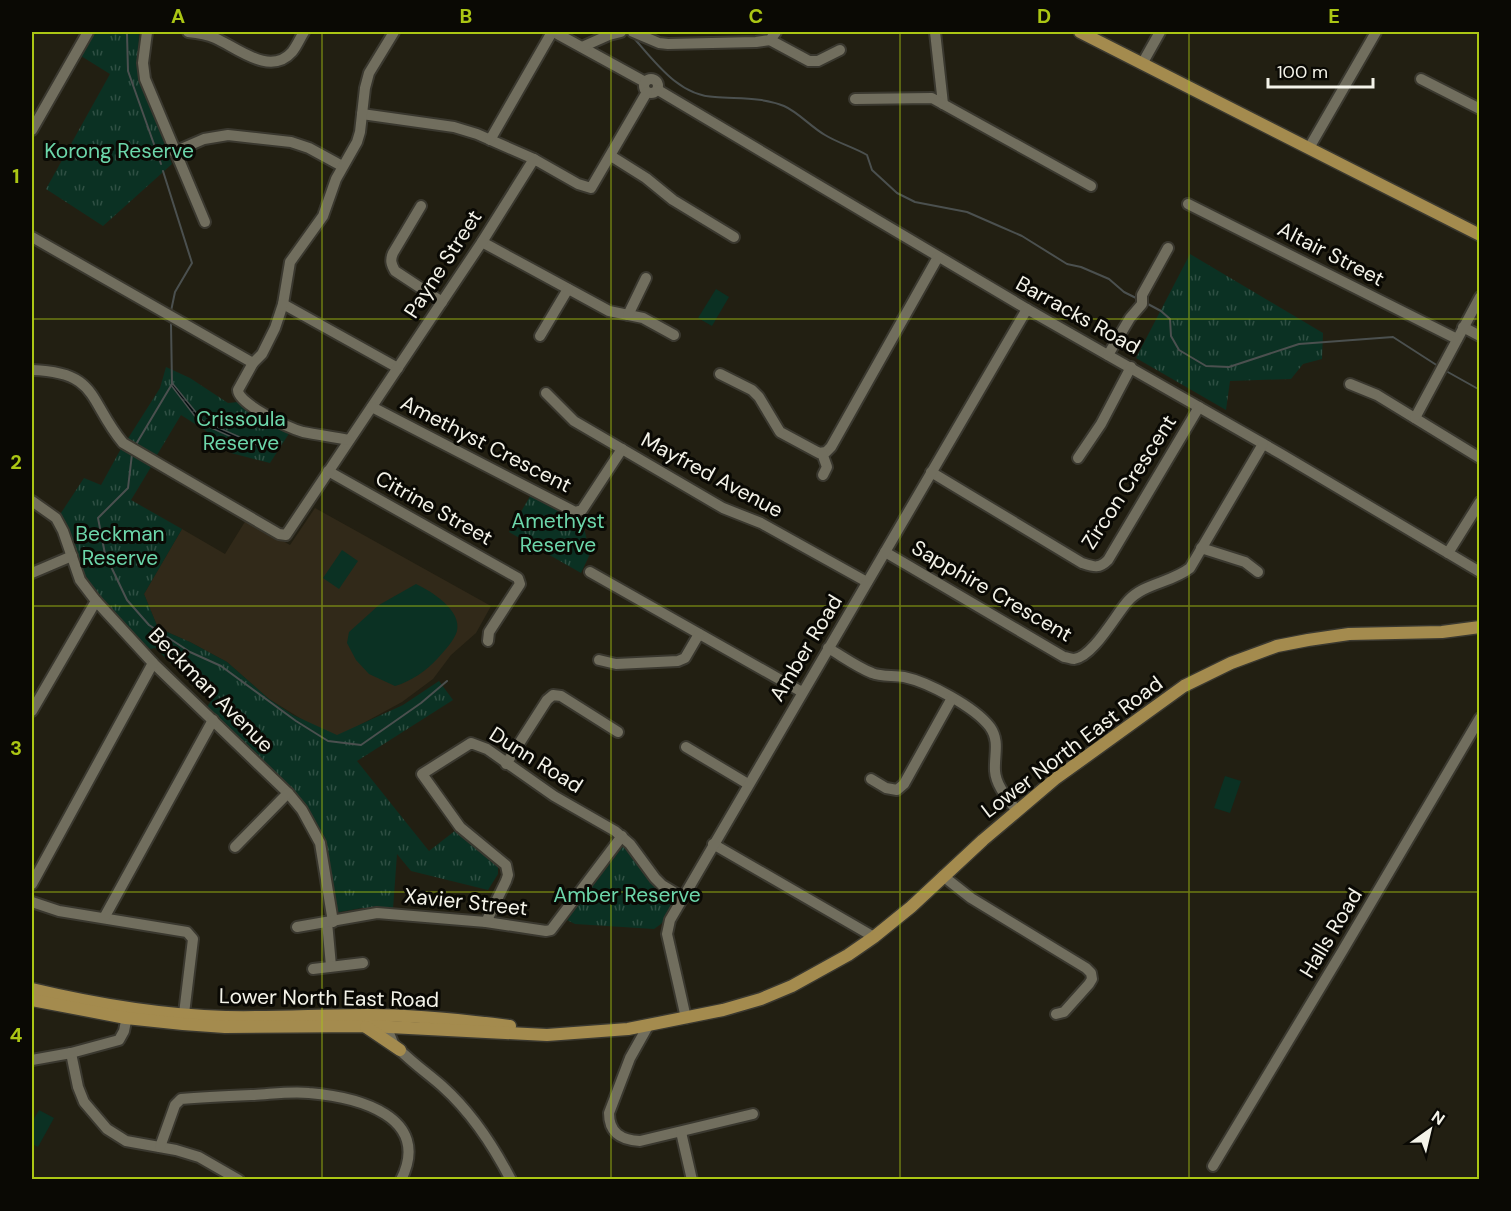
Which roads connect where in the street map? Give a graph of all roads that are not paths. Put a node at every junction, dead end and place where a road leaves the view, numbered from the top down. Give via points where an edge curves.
1 (88, 32) edge
2 (147, 32) edge
3 (188, 32) edge
4 (304, 32) edge
5 (394, 32) edge
6 (553, 32) edge
7 (621, 32) edge
8 (633, 32) edge
9 (695, 32) edge
10 (935, 32) edge
11 (1080, 32) edge
12 (1160, 32) edge
13 (1376, 32) edge
14 (773, 36) edge
15 (695, 43) junction
16 (582, 47) junction
17 (840, 50) dead end
18 (597, 56) junction
19 (1142, 63) junction
20 (1421, 79) dead end
21 (650, 88) junction
22 (855, 99) dead end
23 (943, 104) junction
24 (1479, 109) edge
25 (362, 114) junction
26 (32, 130) edge
27 (490, 140) junction
28 (1309, 148) junction
29 (174, 152) junction
30 (611, 156) junction
31 (534, 159) junction
32 (342, 166) junction
33 (1091, 186) dead end
34 (1188, 204) dead end
35 (422, 206) dead end
36 (205, 222) dead end
37 (1478, 231) edge
38 (32, 237) edge
39 (734, 237) dead end
40 (482, 242) junction
41 (1168, 248) dead end
42 (938, 257) junction
43 (646, 278) dead end
44 (568, 289) junction
45 (1479, 297) edge
46 (442, 302) junction
47 (283, 304) junction
48 (1027, 309) junction
49 (628, 315) junction
50 (1463, 327) junction
51 (674, 335) dead end
52 (540, 336) dead end
53 (1479, 336) edge
54 (1456, 339) junction
55 (1108, 355) junction
56 (253, 363) junction
57 (1131, 367) junction
58 (398, 368) junction
59 (32, 370) edge
60 (720, 374) dead end
61 (1350, 384) dead end
62 (546, 393) dead end
63 (372, 407) junction
64 (1199, 407) junction
65 (1415, 418) junction
66 (349, 440) junction
67 (1263, 444) junction
68 (622, 449) junction
69 (822, 453) junction
70 (1078, 458) dead end
71 (1479, 458) edge
72 (328, 471) junction
73 (931, 472) junction
74 (823, 475) dead end
75 (32, 501) edge
76 (1479, 502) edge
77 (1201, 548) junction
78 (885, 552) junction
79 (1448, 553) junction
80 (72, 556) junction
81 (590, 572) dead end
82 (1258, 572) dead end
83 (1479, 572) edge
84 (32, 573) edge
85 (867, 582) junction
86 (96, 601) junction
87 (1479, 627) edge
88 (699, 634) junction
89 (488, 641) dead end
90 (828, 648) junction
91 (599, 660) dead end
92 (153, 663) junction
93 (802, 692) junction
94 (952, 698) junction
95 (32, 711) edge
96 (1479, 718) edge
97 (213, 720) junction
98 (618, 732) dead end
99 (687, 747) dead end
100 (506, 764) junction
101 (871, 779) dead end
102 (748, 784) junction
103 (288, 793) junction
104 (1017, 811) junction
105 (622, 836) junction
106 (713, 844) junction
107 (235, 847) dead end
108 (943, 876) junction
109 (32, 884) edge
110 (682, 897) junction
111 (32, 902) edge
112 (104, 918) junction
113 (330, 922) junction
114 (486, 922) junction
115 (297, 927) dead end
116 (874, 937) junction
117 (363, 963) dead end
118 (331, 966) junction
119 (313, 969) dead end
120 (32, 988) edge
121 (32, 1000) edge
122 (127, 1013) junction
123 (1056, 1014) dead end
124 (686, 1018) junction
125 (184, 1019) junction
126 (388, 1021) junction
127 (364, 1026) junction
128 (648, 1026) junction
129 (411, 1028) junction
130 (628, 1029) junction
131 (400, 1050) junction
132 (71, 1053) junction
133 (32, 1060) edge
134 (753, 1114) dead end
135 (681, 1132) junction
136 (160, 1147) junction
137 (1213, 1166) dead end
138 (240, 1179) edge
139 (400, 1179) edge
140 (511, 1179) edge
141 (692, 1179) edge

1 - 26 street
2 - 29 street via 145,79
3 - 4 street via 213,37 246,55 271,61 281,60 292,52
5 - 25 street via 369,73
6 - 16 street, Barracks Road
6 - 27 street
7 - 16 street
7 - 18 street
8 - 15 street via 659,43
9 - 15 street
10 - 23 street
11 - 19 main road
12 - 19 street
13 - 28 street
14 - 15 street via 756,42
14 - 17 street via 809,61 818,61
16 - 18 street, Barracks Road
18 - 21 street, Barracks Road
19 - 28 main road
20 - 24 street
21 - 30 street
21 - 42 street, Barracks Road
22 - 23 street via 932,98
23 - 33 street
25 - 27 street via 454,127
25 - 32 street via 357,142
27 - 31 street
28 - 37 main road
29 - 32 street via 204,139 228,135 291,142
29 - 36 street
30 - 31 street via 591,188
30 - 39 street
31 - 40 street, Payne Street
32 - 47 street via 322,216 290,262
34 - 54 street, Altair Street
35 - 46 street via 393,253 392,265 395,271
38 - 56 street
40 - 44 street
40 - 46 street, Payne Street
41 - 55 street via 1142,295 1142,304
42 - 48 street, Barracks Road
42 - 69 street via 831,447
43 - 49 street
44 - 49 street via 609,311
44 - 52 street
45 - 50 street
46 - 58 street, Payne Street
47 - 56 street via 262,354
47 - 58 street
48 - 55 street, Barracks Road
48 - 73 street, Amber Road
49 - 51 street via 643,318
50 - 53 street
50 - 54 street
54 - 65 street
55 - 57 street, Barracks Road
56 - 66 street via 238,390 243,401 300,431
57 - 64 street, Barracks Road
57 - 70 street
58 - 63 street, Payne Street
59 - 72 street, Payne Street via 76,379 96,399 109,427 123,443 279,534 286,535 292,528
60 - 69 street via 752,390 780,432
61 - 65 street
62 - 68 street, Mayfred Avenue via 574,421
63 - 66 street, Payne Street
63 - 68 street, Amethyst Crescent via 575,512 582,510
64 - 67 street, Barracks Road
64 - 73 street, Zircon Crescent via 1102,566 1082,562
65 - 71 street
66 - 72 street, Payne Street
67 - 77 street, Sapphire Crescent
67 - 79 street, Barracks Road
68 - 85 street, Mayfred Avenue via 723,508 761,523
69 - 74 street via 827,467
72 - 89 street, Citrine Street via 519,578 520,584 489,632
73 - 78 street, Amber Road
75 - 80 street, Beckman Avenue via 56,518
76 - 79 street
77 - 78 street, Sapphire Crescent via 1182,574 1130,598 1096,644 1074,659 1064,657
77 - 82 street via 1245,562
78 - 85 street, Amber Road
79 - 83 street, Barracks Road
80 - 84 street
80 - 86 street, Beckman Avenue via 80,580
81 - 88 street
85 - 90 street, Amber Road
86 - 92 street, Beckman Avenue
86 - 95 street
87 - 104 main road, Lower North East Road via 1330,636 1277,646 1231,663 1184,686
88 - 91 street via 685,658 678,661 616,664
88 - 93 street
90 - 93 street, Amber Road
90 - 94 street via 874,674 920,681
92 - 97 street, Beckman Avenue
92 - 109 street
93 - 102 street, Amber Road
94 - 101 street via 904,784 897,790
94 - 104 street via 990,726 996,739 998,782
96 - 137 street, Halls Road
97 - 103 street, Beckman Avenue
97 - 112 street
98 - 100 street via 553,694
99 - 102 street
100 - 105 street, Dunn Road
100 - 114 street, Dunn Road via 487,749 471,743 422,774 460,827 506,865 506,881
102 - 106 street, Amber Road
103 - 107 street
103 - 113 street, Beckman Avenue via 320,843
104 - 108 main road, Lower North East Road
105 - 110 street, Dunn Road via 655,878
105 - 114 street, Xavier Street via 551,930
106 - 110 street, Amber Road
106 - 116 street
108 - 116 main road, Lower North East Road
108 - 123 street via 971,898 1091,973 1089,984 1064,1012
110 - 124 street, Amber Road via 670,920 668,934
111 - 112 street
112 - 125 street via 177,929 193,939
113 - 114 street, Xavier Street via 377,913
113 - 115 street, Xavier Street
113 - 118 street, Beckman Avenue
116 - 124 main road, Lower North East Road via 792,986 751,1002
117 - 118 street
118 - 119 street
120 - 122 main road, Lower North East Road
121 - 122 main road, Lower North East Road
122 - 125 main road, Lower North East Road
122 - 132 street via 119,1040
124 - 128 main road, Lower North East Road
125 - 126 main road, Lower North East Road
125 - 127 main road, Lower North East Road via 225,1027
126 - 127 main road, Lower North East Road
126 - 129 main road, Lower North East Road
126 - 130 main road, Lower North East Road via 432,1017 512,1026
126 - 131 street via 391,1038
127 - 131 main road
128 - 130 main road, Lower North East Road
128 - 135 street via 618,1086 609,1121 617,1135 629,1141
129 - 130 main road, Lower North East Road via 547,1035
129 - 131 street via 400,1039
131 - 140 street via 444,1088 480,1127
132 - 133 street
132 - 136 street via 78,1087 93,1115 126,1141
134 - 135 street
135 - 141 street
136 - 138 street via 199,1157
136 - 139 street via 175,1105 181,1099 308,1093 366,1104 393,1119 409,1148 409,1159

